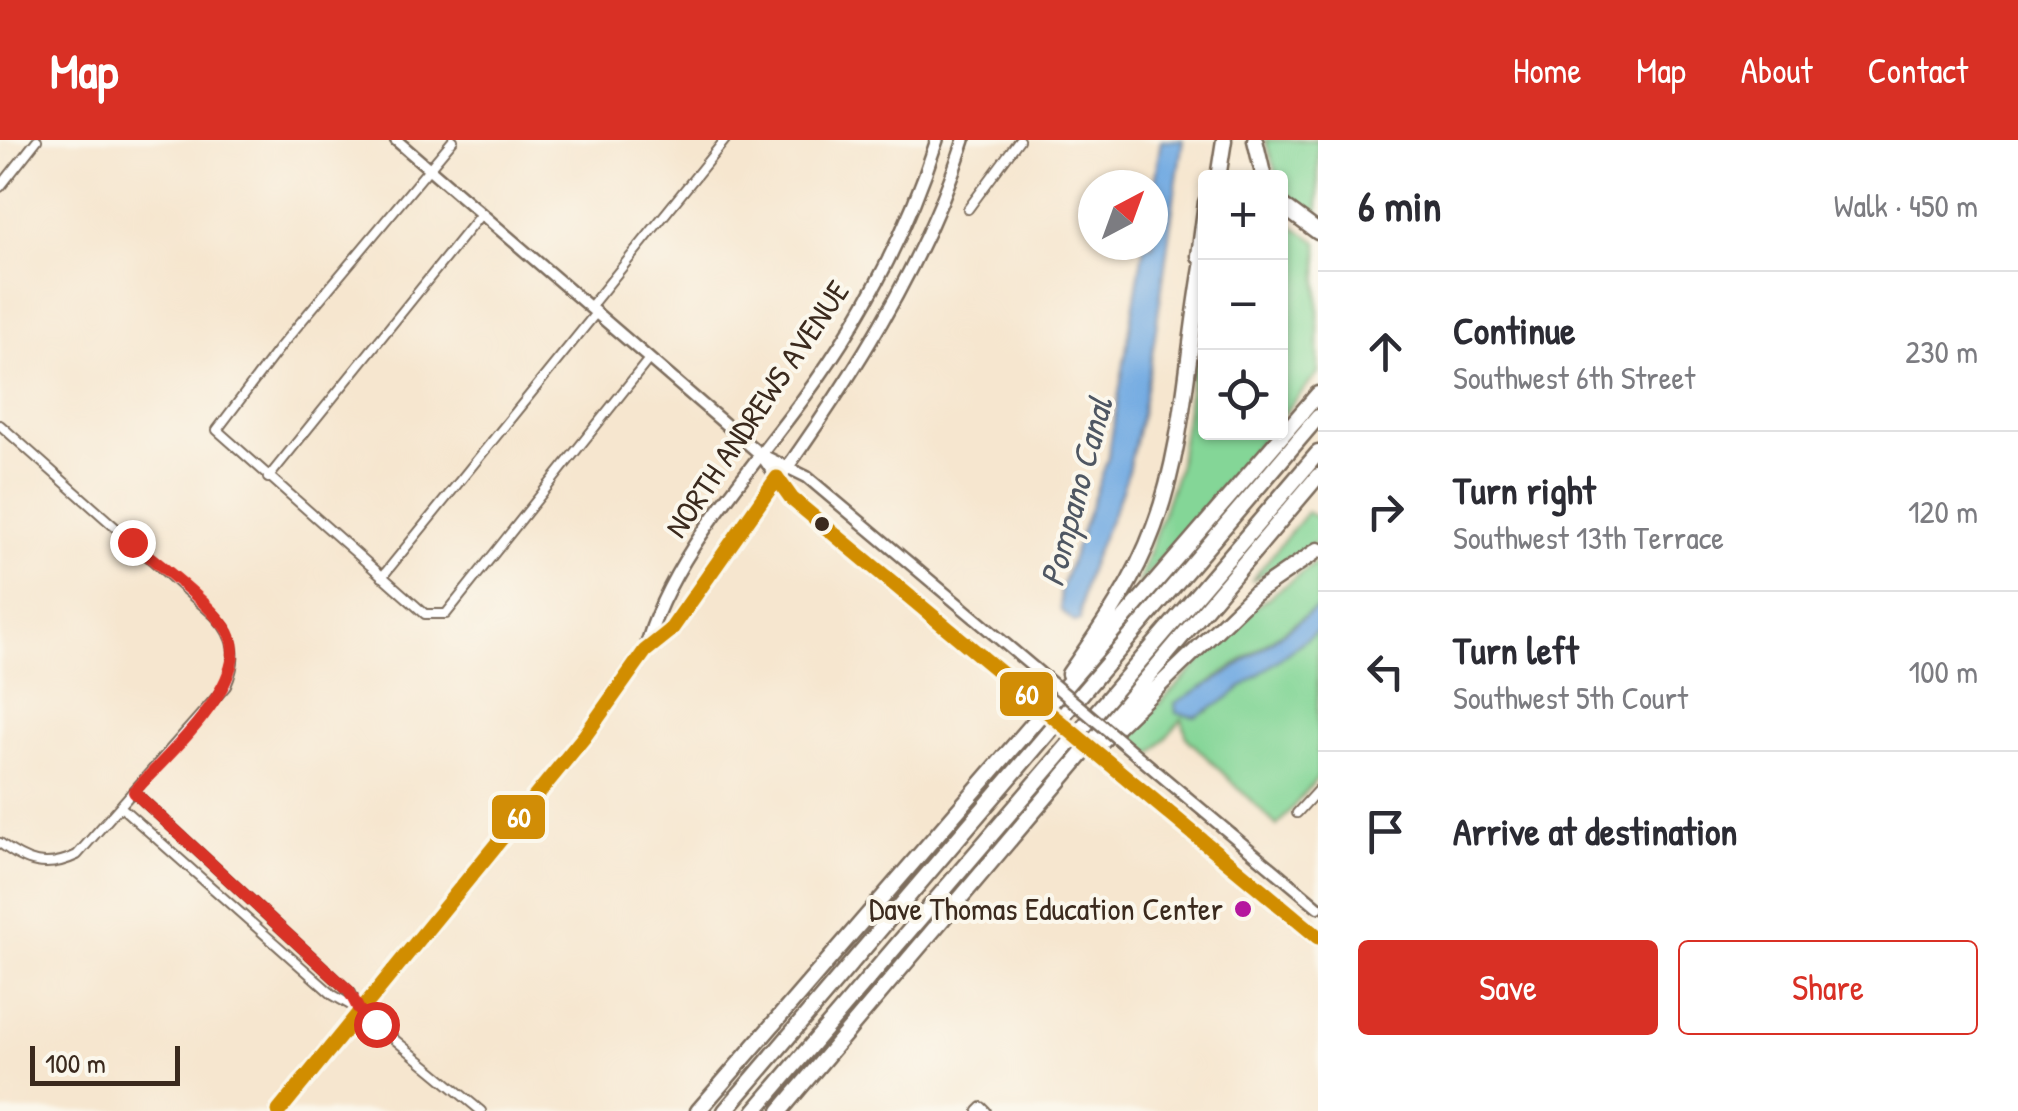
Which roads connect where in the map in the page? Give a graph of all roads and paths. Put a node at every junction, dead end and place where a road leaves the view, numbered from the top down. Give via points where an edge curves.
1 (37, 140) edge
2 (396, 140) edge
3 (452, 140) edge
4 (725, 140) edge
5 (936, 140) edge
6 (964, 140) edge
7 (1019, 140) edge
8 (1214, 140) edge
9 (1224, 140) edge
10 (1254, 140) edge
11 (430, 169) junction
12 (1210, 170) edge
13 (1219, 170) edge
14 (1262, 170) edge
15 (0, 187) edge
16 (968, 208) dead end
17 (1288, 210) edge
18 (482, 214) junction
19 (1318, 232) edge
20 (1200, 260) edge
21 (1203, 260) edge
22 (1196, 296) junction
23 (593, 310) junction
24 (648, 358) junction
25 (1318, 394) edge
26 (1318, 417) edge
27 (0, 425) edge
28 (1318, 453) edge
29 (761, 455) junction
30 (786, 466) junction
31 (1318, 476) edge
32 (268, 478) junction
33 (777, 478) junction
34 (1318, 550) edge
35 (382, 577) junction
36 (645, 651) junction
37 (1019, 744) junction
38 (1067, 770) junction
39 (1318, 790) edge
40 (134, 792) junction
41 (121, 807) junction
42 (1297, 814) dead end
43 (0, 843) edge
44 (1318, 907) edge
45 (1318, 938) edge
46 (359, 1010) junction
47 (279, 1111) edge
48 (481, 1111) edge
49 (698, 1111) edge
50 (725, 1111) edge
51 (755, 1111) edge
52 (780, 1111) edge
53 (978, 1111) edge
54 (986, 1111) edge

1 - 15 street
2 - 11 street
3 - 11 street
4 - 23 street
5 - 29 main road, NORTH ANDREWS AVENUE via 862,308
6 - 30 main road, NORTH ANDREWS AVENUE via 893,305
7 - 16 street
8 - 12 highway
9 - 13 highway
10 - 14 highway
11 - 18 street
11 - 32 street via 220,422 217,430
17 - 19 highway
18 - 23 street
18 - 32 street
20 - 22 highway
21 - 22 highway
22 - 37 highway via 1172,462 1154,526 1110,617
23 - 24 street
23 - 35 street
24 - 29 street
24 - 35 street via 446,614 425,614
25 - 37 highway
26 - 50 highway
27 - 40 street via 226,628 235,654 226,686
28 - 51 highway
29 - 30 street
29 - 33 street
29 - 36 main road, NORTH ANDREWS AVENUE via 679,574 652,620
30 - 33 main road, NORTH ANDREWS AVENUE
30 - 44 street, bridge via 808,476
31 - 38 highway
32 - 35 street
33 - 36 main road, NORTH ANDREWS AVENUE via 670,631
33 - 45 street, bridge via 792,499
34 - 38 highway via 1254,594 1126,722
36 - 46 main road, NORTH ANDREWS AVENUE via 534,800
37 - 49 highway
38 - 52 highway
39 - 42 street
40 - 41 street
40 - 46 street via 349,991
41 - 43 street via 76,854 48,865 33,864
41 - 46 street via 333,995
46 - 47 main road, NORTH ANDREWS AVENUE
46 - 48 street
53 - 54 street

